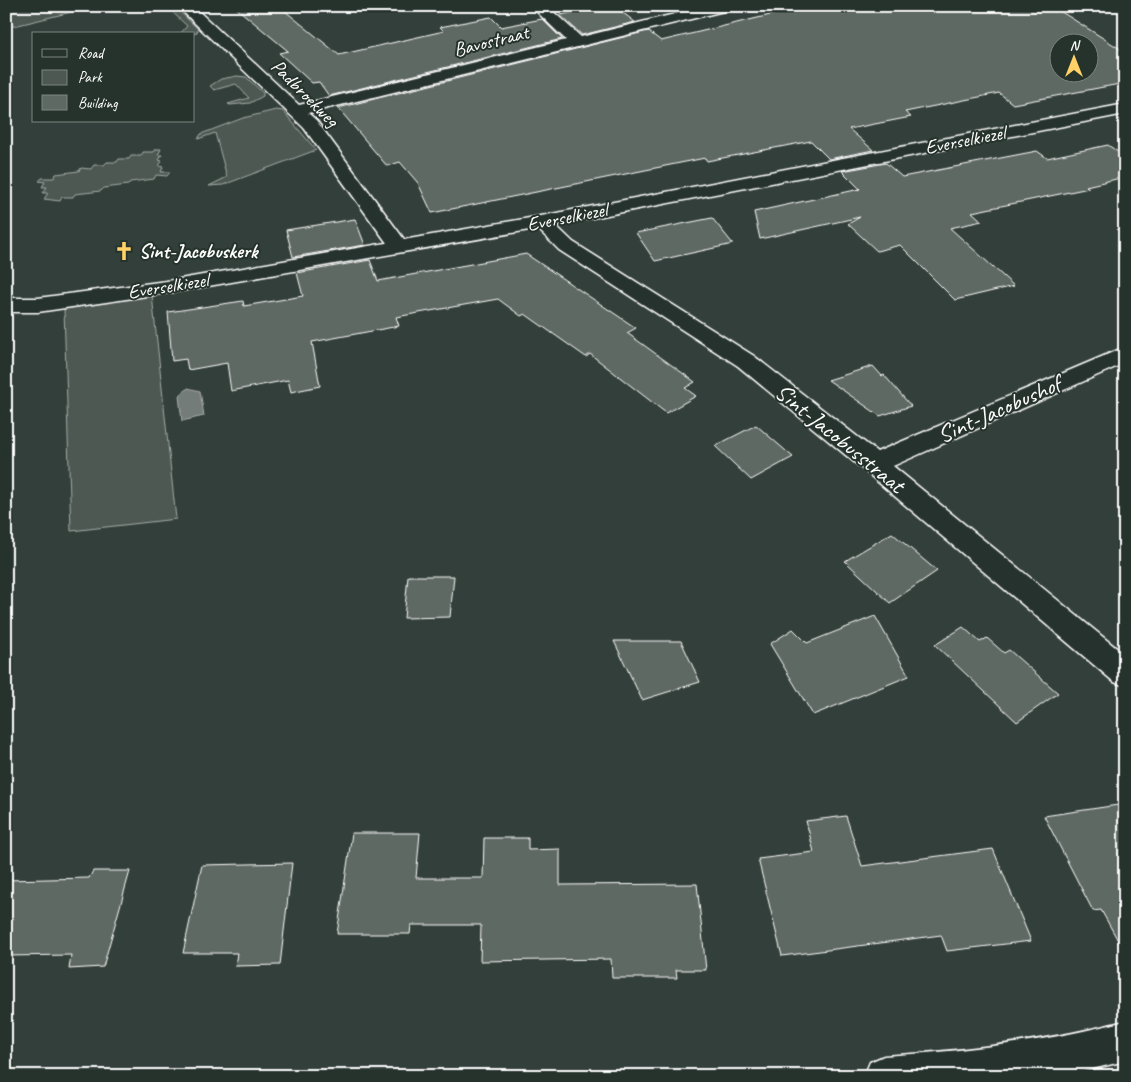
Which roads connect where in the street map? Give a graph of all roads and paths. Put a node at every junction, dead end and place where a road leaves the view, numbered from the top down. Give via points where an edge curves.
1 (184, 6) edge
2 (538, 6) edge
3 (727, 6) edge
4 (577, 42) junction
5 (1125, 109) edge
6 (295, 111) junction
7 (541, 222) junction
8 (399, 246) junction
9 (6, 305) edge
10 (1125, 354) edge
11 (874, 464) junction
12 (1125, 673) edge
13 (1125, 1041) edge
14 (884, 1076) edge

1 - 6 street, Padbroekweg
2 - 4 street
3 - 4 street, Bavostraat
4 - 6 street, Bavostraat
5 - 7 street, Everselkiezel
6 - 8 street, Padbroekweg via 310,124
7 - 8 street, Everselkiezel
7 - 11 street, Sint-Jacobusstraat via 566,246 746,361
8 - 9 street, Everselkiezel via 80,300
10 - 11 street, Sint-Jacobushof
11 - 12 street, Sint-Jacobusstraat
13 - 14 street via 1090,1052 967,1071

